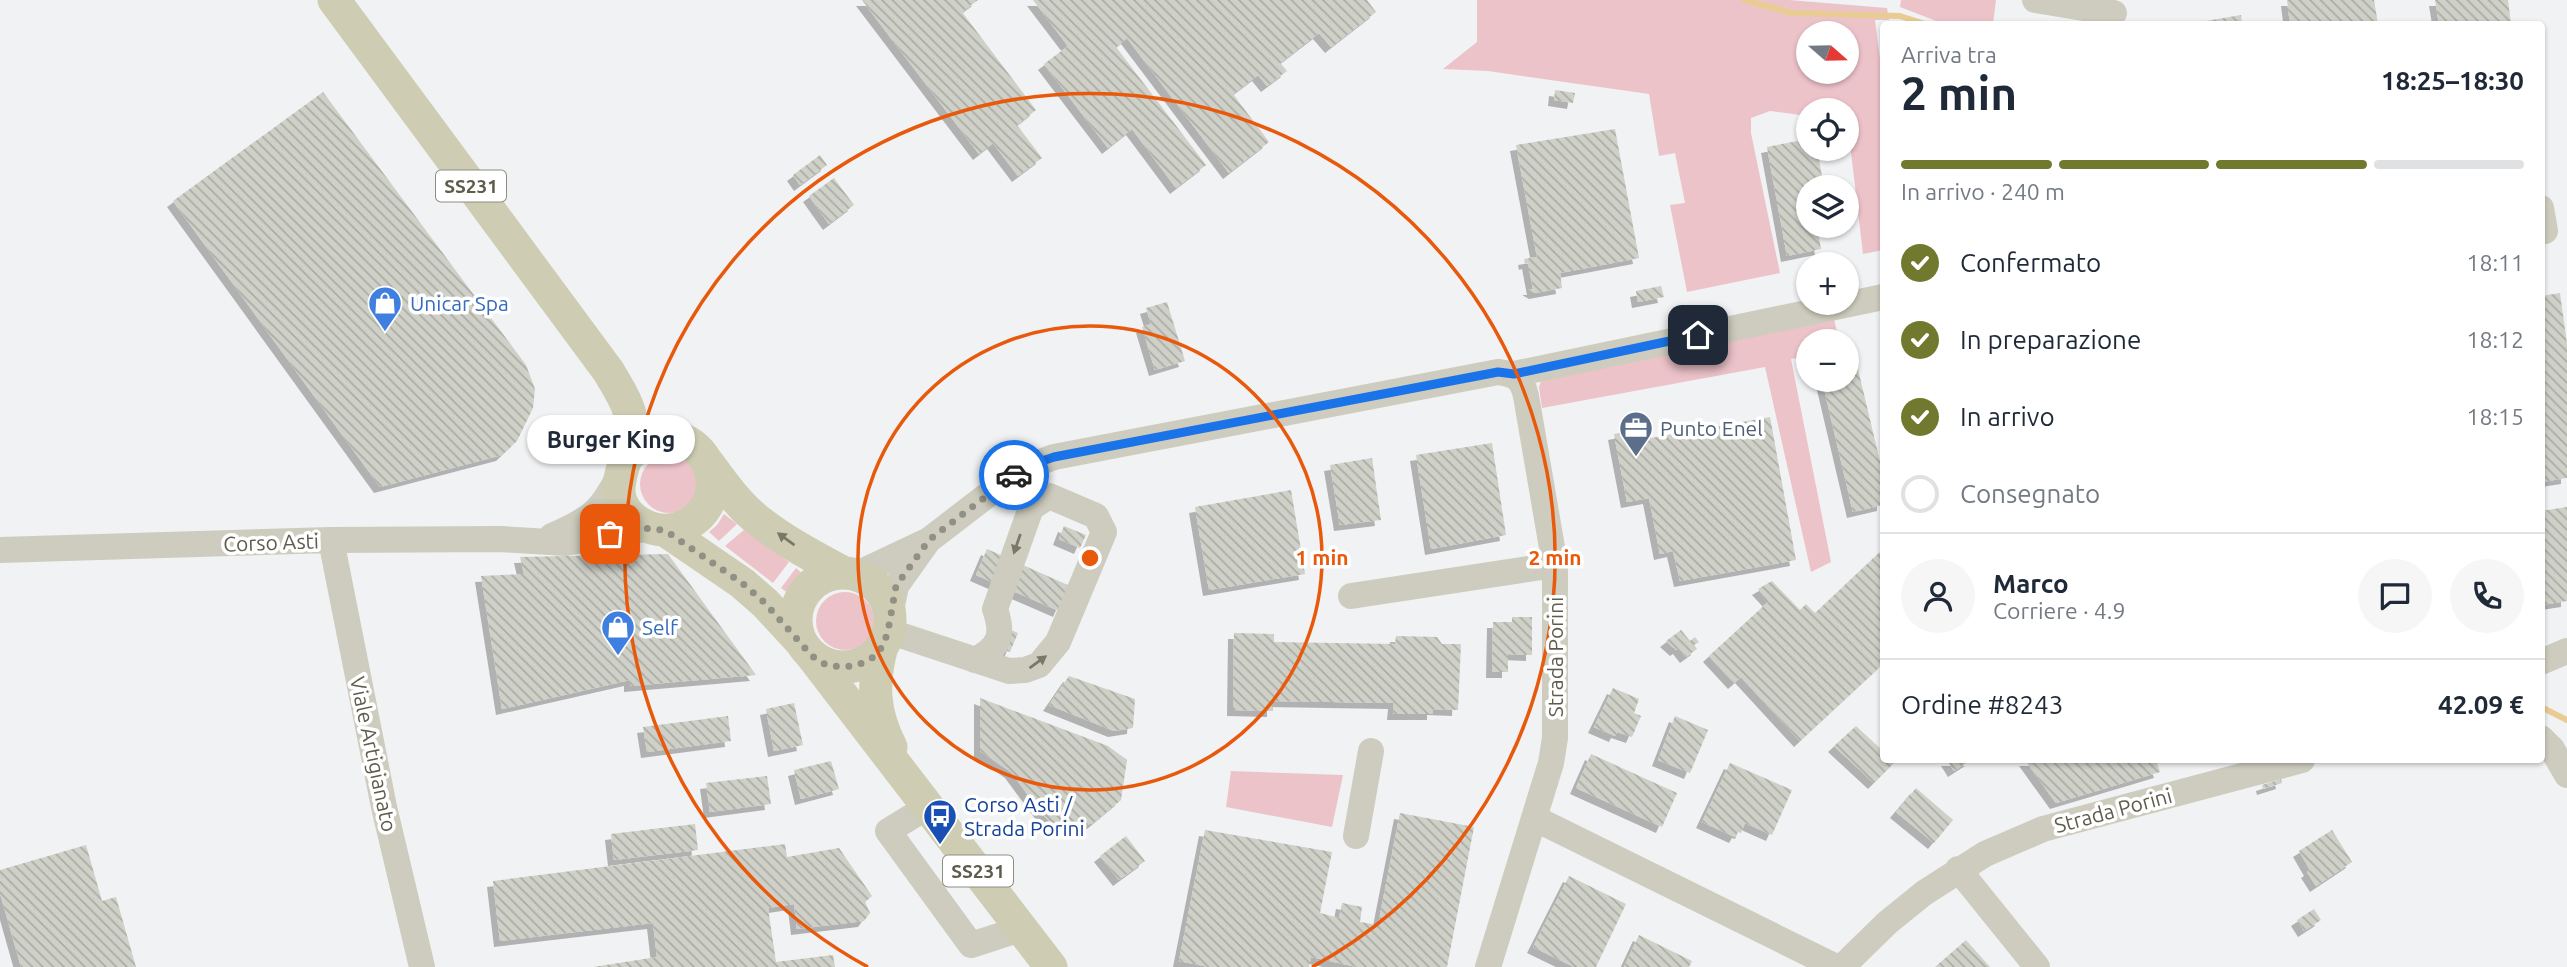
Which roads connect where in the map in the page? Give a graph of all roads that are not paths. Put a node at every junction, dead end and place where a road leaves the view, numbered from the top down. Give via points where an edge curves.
1 (334, 0) edge
2 (2035, 0) edge
3 (2113, 13) edge
4 (1880, 298) edge
5 (609, 372) junction
6 (1514, 374) junction
7 (684, 440) junction
8 (708, 463) junction
9 (623, 465) junction
10 (658, 529) junction
11 (331, 540) junction
12 (543, 540) junction
13 (929, 540) junction
14 (0, 550) edge
15 (1555, 565) junction
16 (850, 574) junction
17 (1350, 596) dead end
18 (887, 631) junction
19 (807, 650) junction
20 (2567, 651) edge
21 (975, 660) junction
22 (2545, 660) edge
23 (2545, 742) edge
24 (1371, 751) dead end
25 (2279, 763) edge
26 (2216, 771) edge
27 (905, 775) junction
28 (2567, 775) edge
29 (929, 806) junction
30 (1534, 818) junction
31 (1356, 836) dead end
32 (1958, 869) junction
33 (1021, 929) junction
34 (422, 967) edge
35 (1051, 967) edge
36 (1488, 967) edge
37 (1836, 967) edge
38 (1842, 967) edge
39 (2037, 967) edge

1 - 5 main road, Corso Asti / SS231
2 - 3 street
4 - 6 street
5 - 7 main road, Corso Asti / SS231
5 - 9 main road, Corso Asti / SS231 via 627,406 632,429
6 - 13 street via 1498,372 1054,457 1020,470
6 - 15 street, Strada Porini via 1523,383 1526,396
7 - 8 main road, SS231
7 - 9 main road via 653,438 638,445
8 - 10 main road via 711,494 705,508 681,528
16 -> 8 main road, SS231 via 804,552 755,518
9 - 10 main road, SS231 via 618,486 621,500 638,522
9 - 12 street, Corso Asti via 607,500 592,515
10 - 12 street, Corso Asti via 566,543
10 - 19 main road, SS231 via 742,583
11 - 12 street, Corso Asti
11 - 14 street, Corso Asti
11 - 34 street, Viale Artigianato via 384,807
13 - 16 street
13 - 18 street via 896,586
15 - 17 street
15 - 30 street, Strada Porini via 1555,738
16 - 18 main road, SS231 via 867,580 886,601
16 - 19 main road, SS231 via 818,581 800,602 797,630
18 - 19 main road via 872,658 850,666 826,665
18 - 21 street
18 - 27 main road, SS231 via 875,672 877,711
19 - 27 main road, SS231
20 - 22 street
21 -> 21 street via 1009,671 1040,665 1058,642 1104,532 1096,516 1049,496 1031,508 995,609 1000,623 997,641
23 - 28 street
24 - 31 street
25 - 26 street, Strada Porini
26 - 32 street, Strada Porini via 2043,829
27 - 29 main road, SS231
29 - 33 main road, SS231
29 - 33 street via 888,831 971,945
30 - 36 street, Strada Porini
30 - 37 street
32 - 38 street, Strada Porini via 1887,923
32 - 39 street
33 - 35 main road, SS231

